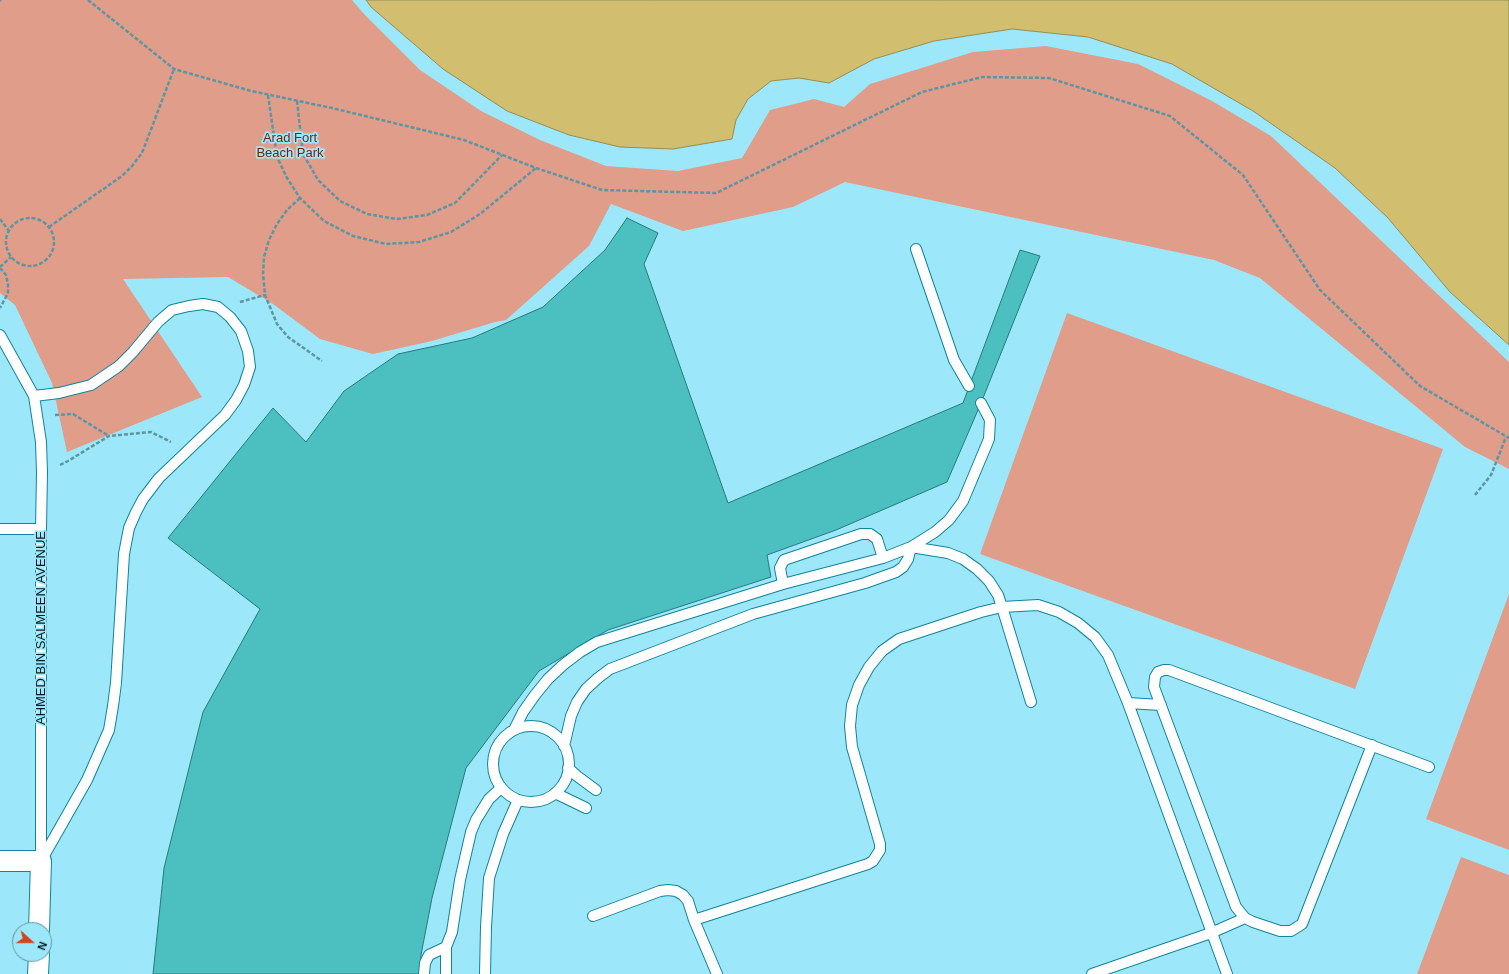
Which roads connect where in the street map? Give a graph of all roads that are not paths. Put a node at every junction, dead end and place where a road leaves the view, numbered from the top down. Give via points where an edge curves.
1 (916, 249) dead end
2 (0, 335) edge
3 (969, 386) dead end
4 (34, 396) junction
5 (981, 403) dead end
6 (0, 529) edge
7 (41, 529) junction
8 (911, 547) junction
9 (883, 558) junction
10 (783, 584) junction
11 (1002, 607) junction
12 (1031, 702) dead end
13 (1128, 703) junction
14 (1161, 706) junction
15 (514, 730) junction
16 (1372, 745) junction
17 (564, 746) junction
18 (1429, 767) dead end
19 (568, 768) junction
20 (501, 788) junction
21 (596, 790) dead end
22 (555, 793) junction
23 (518, 800) junction
24 (586, 808) dead end
25 (0, 861) edge
26 (41, 861) junction
27 (593, 916) dead end
28 (1245, 918) junction
29 (694, 920) junction
30 (39, 922) edge
31 (1211, 933) junction
32 (446, 947) junction
33 (39, 962) edge
34 (38, 974) edge
35 (424, 974) edge
36 (446, 974) edge
37 (486, 974) edge
38 (717, 974) edge
39 (1094, 974) edge
40 (1227, 974) edge

1 - 3 lane via 950,350
2 - 4 lane, AHMED BIN SALMEEN AVENUE
4 - 7 lane, AHMED BIN SALMEEN AVENUE via 41,442
4 - 26 lane via 91,385 119,366 172,310 189,306 204,304 218,307 241,331 248,351 250,368 244,385 232,405 225,415 159,478 143,499 129,528 124,554 116,683 109,730 87,780
5 - 8 lane via 990,420 989,439 963,501 950,520
6 - 7 lane
7 - 26 lane, AHMED BIN SALMEEN AVENUE
8 - 9 lane
8 - 11 lane via 948,553 963,559 989,581
8 - 17 lane via 908,559 896,572 753,614 610,669 586,689 577,702
9 - 10 lane
9 - 10 lane via 877,540 870,534 860,534 784,560 780,568
10 - 15 lane via 597,642 563,664 548,679 527,706
11 - 12 lane
11 - 13 lane via 1038,605 1059,612 1078,623 1095,637 1108,655
11 - 29 lane via 899,638 882,651 869,667 859,686 852,705 850,726 852,747 880,844 880,850 873,861
13 - 14 lane
13 - 31 lane
14 - 16 lane via 1154,687 1155,677 1158,672 1169,670
14 - 28 lane via 1236,906
15 - 17 lane via 536,727 547,730
15 - 20 lane via 498,746 494,757 494,773
16 - 18 lane
16 - 28 lane via 1302,924 1291,931 1280,931
17 - 19 lane via 568,756
19 - 21 lane
19 - 22 lane via 566,777
20 - 23 lane
20 - 32 lane via 489,799 471,832 452,932
22 - 23 lane via 538,802
22 - 24 lane
23 - 37 lane via 503,834 489,878
25 - 26 street
26 - 30 street, AHMED BIN SALMEEN AVENUE
27 - 29 lane via 668,890 683,895 688,901
28 - 31 lane
29 - 38 lane
31 - 39 lane
31 - 40 lane
32 - 35 lane via 429,955
32 - 36 lane
33 - 34 street

